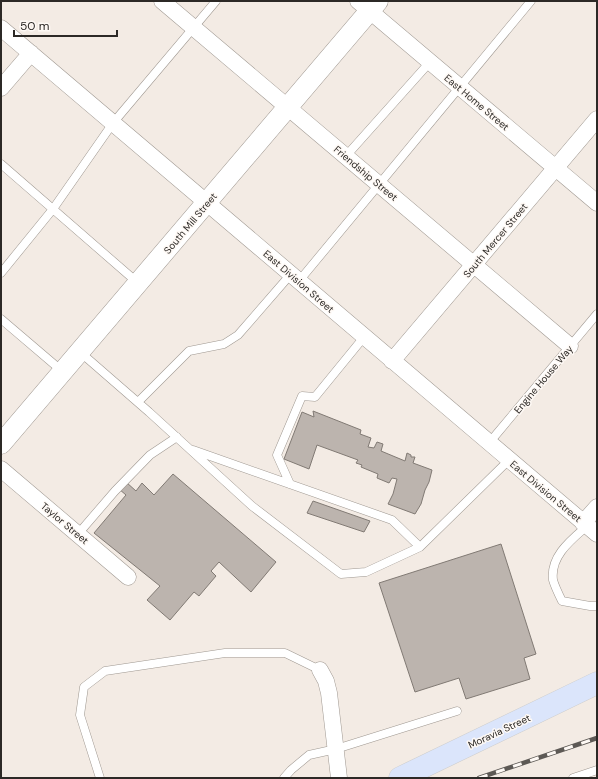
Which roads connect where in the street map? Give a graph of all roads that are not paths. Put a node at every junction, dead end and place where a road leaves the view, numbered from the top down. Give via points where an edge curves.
1 (162, 1) edge
2 (216, 1) edge
3 (531, 1) edge
4 (369, 4) edge
5 (193, 27) junction
6 (1, 28) edge
7 (31, 53) junction
8 (430, 62) junction
9 (459, 87) junction
10 (1, 88) edge
11 (288, 107) junction
12 (597, 119) edge
13 (113, 123) junction
14 (346, 156) junction
15 (1, 164) edge
16 (555, 169) junction
17 (379, 184) junction
18 (207, 202) junction
19 (597, 203) edge
20 (53, 210) junction
21 (474, 265) junction
22 (1, 273) edge
23 (295, 278) junction
24 (138, 283) junction
25 (597, 314) edge
26 (1, 318) edge
27 (364, 337) junction
28 (570, 346) junction
29 (80, 352) junction
30 (392, 361) junction
31 (63, 372) junction
32 (138, 402) junction
33 (177, 437) junction
34 (489, 443) junction
35 (1, 444) edge
36 (190, 449) junction
37 (508, 460) junction
38 (1, 469) edge
39 (290, 484) junction
40 (597, 507) edge
41 (589, 528) edge
42 (78, 534) junction
43 (420, 547) junction
44 (128, 577) dead end
45 (597, 606) edge
46 (320, 670) joint
47 (597, 683) edge
48 (457, 711) dead end
49 (336, 750) junction
50 (597, 770) edge
51 (100, 778) edge
52 (284, 778) edge
53 (339, 778) edge
54 (400, 778) edge
55 (573, 778) edge

1 - 5 street, Friendship Street
2 - 5 lane
3 - 9 lane
4 - 8 street, East Home Street
4 - 11 street, South Mill Street
5 - 11 street, Friendship Street
5 - 13 lane
6 - 7 street, East Division Street
7 - 10 street
7 - 13 street, East Division Street
8 - 9 street, East Home Street
8 - 14 lane
9 - 16 street, East Home Street
9 - 17 lane
11 - 14 street, Friendship Street
11 - 18 street, South Mill Street
12 - 16 street, South Mercer Street
13 - 18 street, East Division Street
13 - 20 lane
14 - 17 street, Friendship Street
15 - 20 lane
16 - 19 street, East Home Street
16 - 21 street, South Mercer Street
17 - 21 street, Friendship Street
17 - 23 lane
18 - 23 street, East Division Street
18 - 24 street, South Mill Street
20 - 22 lane
20 - 24 lane
21 - 28 street, Friendship Street
21 - 30 street, South Mercer Street
23 - 27 street, East Division Street
23 - 32 lane via 238,335 224,344 189,351
24 - 29 street, South Mill Street
25 - 28 lane, Engine House Way
26 - 31 lane
27 - 30 street, East Division Street
27 - 39 lane via 314,397 302,396 277,455
28 - 34 lane, Engine House Way
29 - 31 street, South Mill Street
29 - 32 lane
30 - 34 street, East Division Street
31 - 35 street, South Mill Street
32 - 33 lane
33 - 36 lane
33 - 42 lane via 150,455
34 - 37 street, East Division Street
36 - 39 lane
36 - 43 lane via 252,506 341,574 366,572
37 - 41 street, East Division Street
37 - 43 lane
38 - 42 street, Taylor Street
39 - 43 lane via 392,520
40 - 41 street
41 - 45 lane via 566,544 554,568 554,581 562,601
42 - 44 street, Taylor Street
46 - 49 street via 329,693
46 - 51 lane via 285,653 225,653 105,671 84,687 80,715
47 - 54 main road, Moravia Street
48 - 49 lane
49 - 52 lane via 308,755
49 - 53 street
50 - 55 lane

